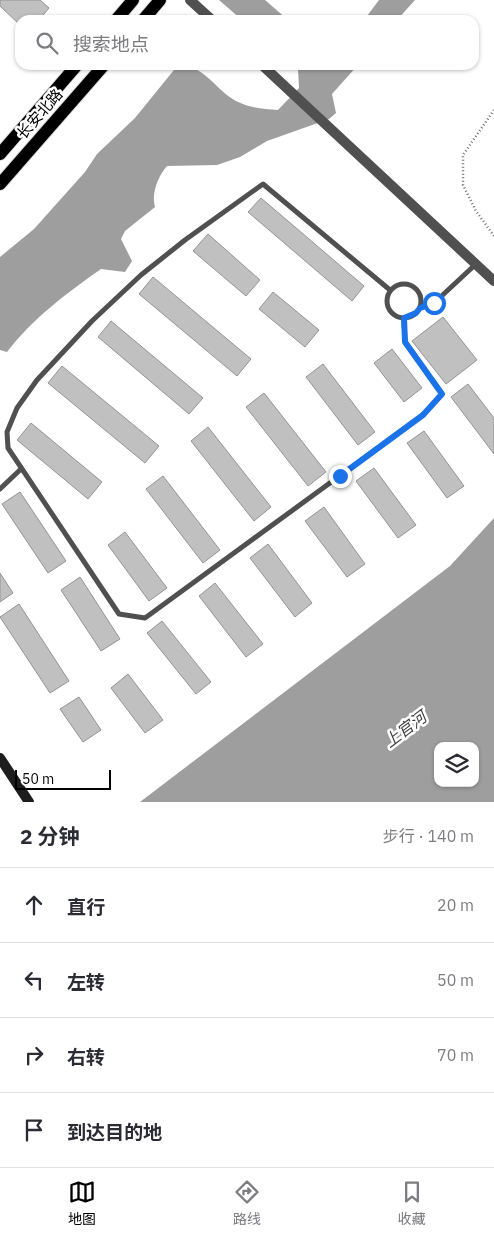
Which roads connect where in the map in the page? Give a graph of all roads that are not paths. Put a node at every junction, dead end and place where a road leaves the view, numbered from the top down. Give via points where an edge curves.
1 (133, 0) edge
2 (160, 0) edge
3 (190, 0) edge
4 (120, 15) edge
5 (147, 15) edge
6 (206, 15) edge
7 (73, 70) edge
8 (100, 70) edge
9 (267, 70) edge
10 (0, 154) edge
11 (0, 184) edge
12 (476, 264) junction
13 (494, 281) edge
14 (390, 290) junction
15 (420, 308) junction
16 (404, 318) junction
17 (21, 469) junction
18 (0, 488) edge
19 (0, 758) edge
20 (30, 802) edge

1 - 4 main road
2 - 5 main road
3 - 6 street
7 - 10 main road, 长安北路
8 - 11 main road, 长安北路
9 - 12 street
12 - 13 street
12 - 15 lane via 434,303
14 - 15 lane via 402,284 410,285 420,294
14 - 16 lane via 389,308
14 - 17 lane via 264,184 141,275 92,321 38,380 17,408 6,432 8,448
15 - 16 lane
16 - 17 lane via 405,342 442,394 423,415 145,618 119,614
17 - 18 lane
19 - 20 street

